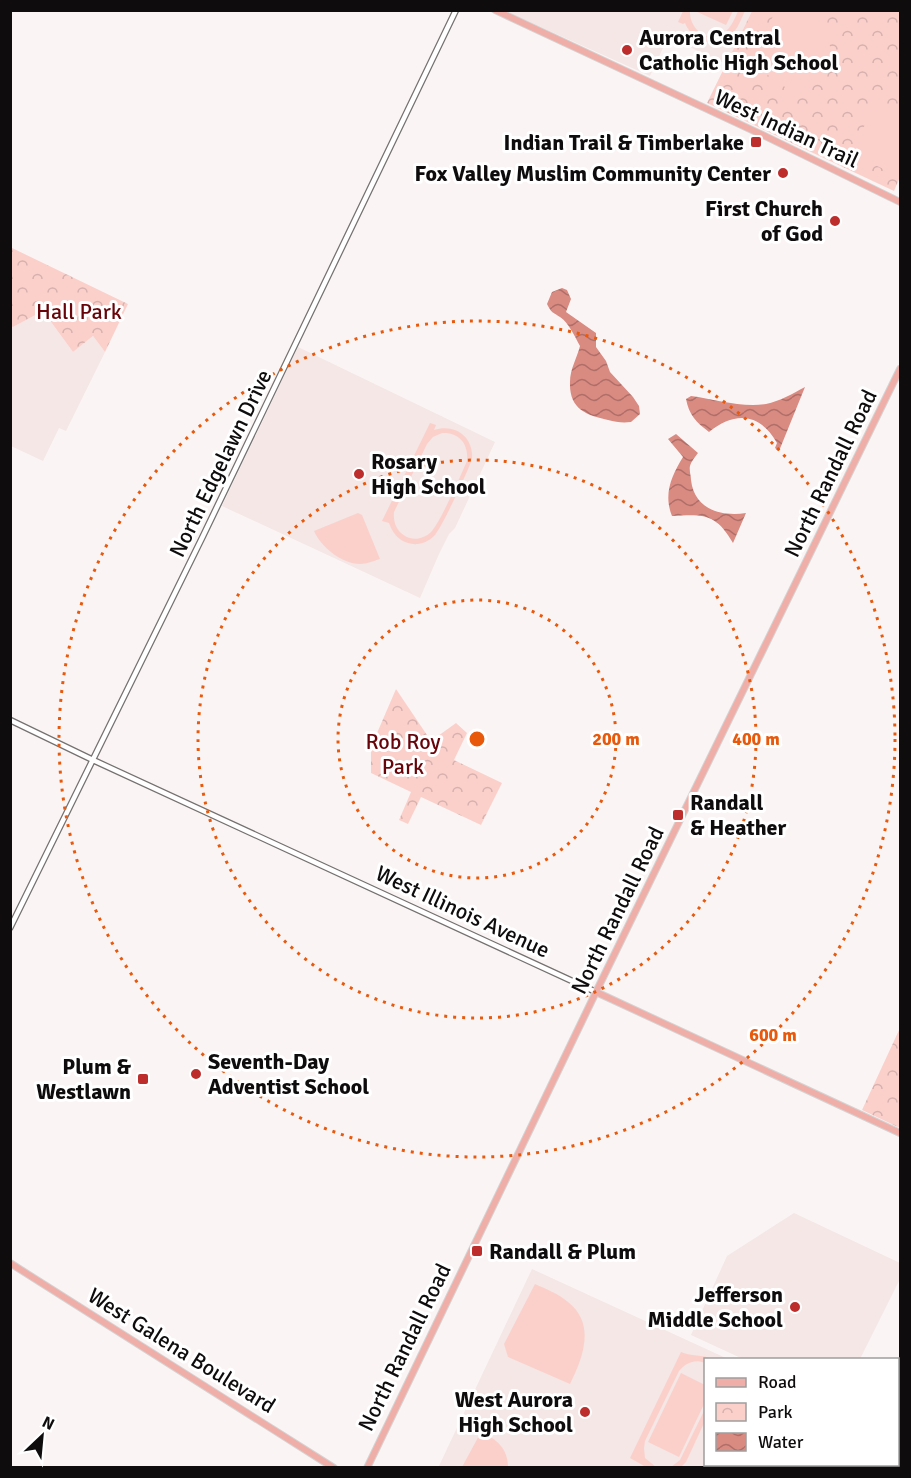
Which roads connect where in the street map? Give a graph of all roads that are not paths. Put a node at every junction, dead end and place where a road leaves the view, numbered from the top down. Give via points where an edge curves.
1 (456, 10) edge
2 (495, 10) edge
3 (900, 202) edge
4 (900, 369) edge
5 (10, 720) edge
6 (93, 760) junction
7 (10, 928) edge
8 (596, 992) junction
9 (900, 1133) edge
10 (10, 1263) edge
11 (334, 1467) edge
12 (367, 1467) edge

1 - 6 street, North Edgelawn Drive
2 - 3 main road, West Indian Trail
4 - 8 main road, North Randall Road
5 - 6 street, West Illinois Avenue
6 - 7 street, North Edgelawn Drive
6 - 8 street, West Illinois Avenue
8 - 9 main road, West Illinois Avenue
8 - 12 main road, North Randall Road
10 - 11 main road, West Galena Boulevard

